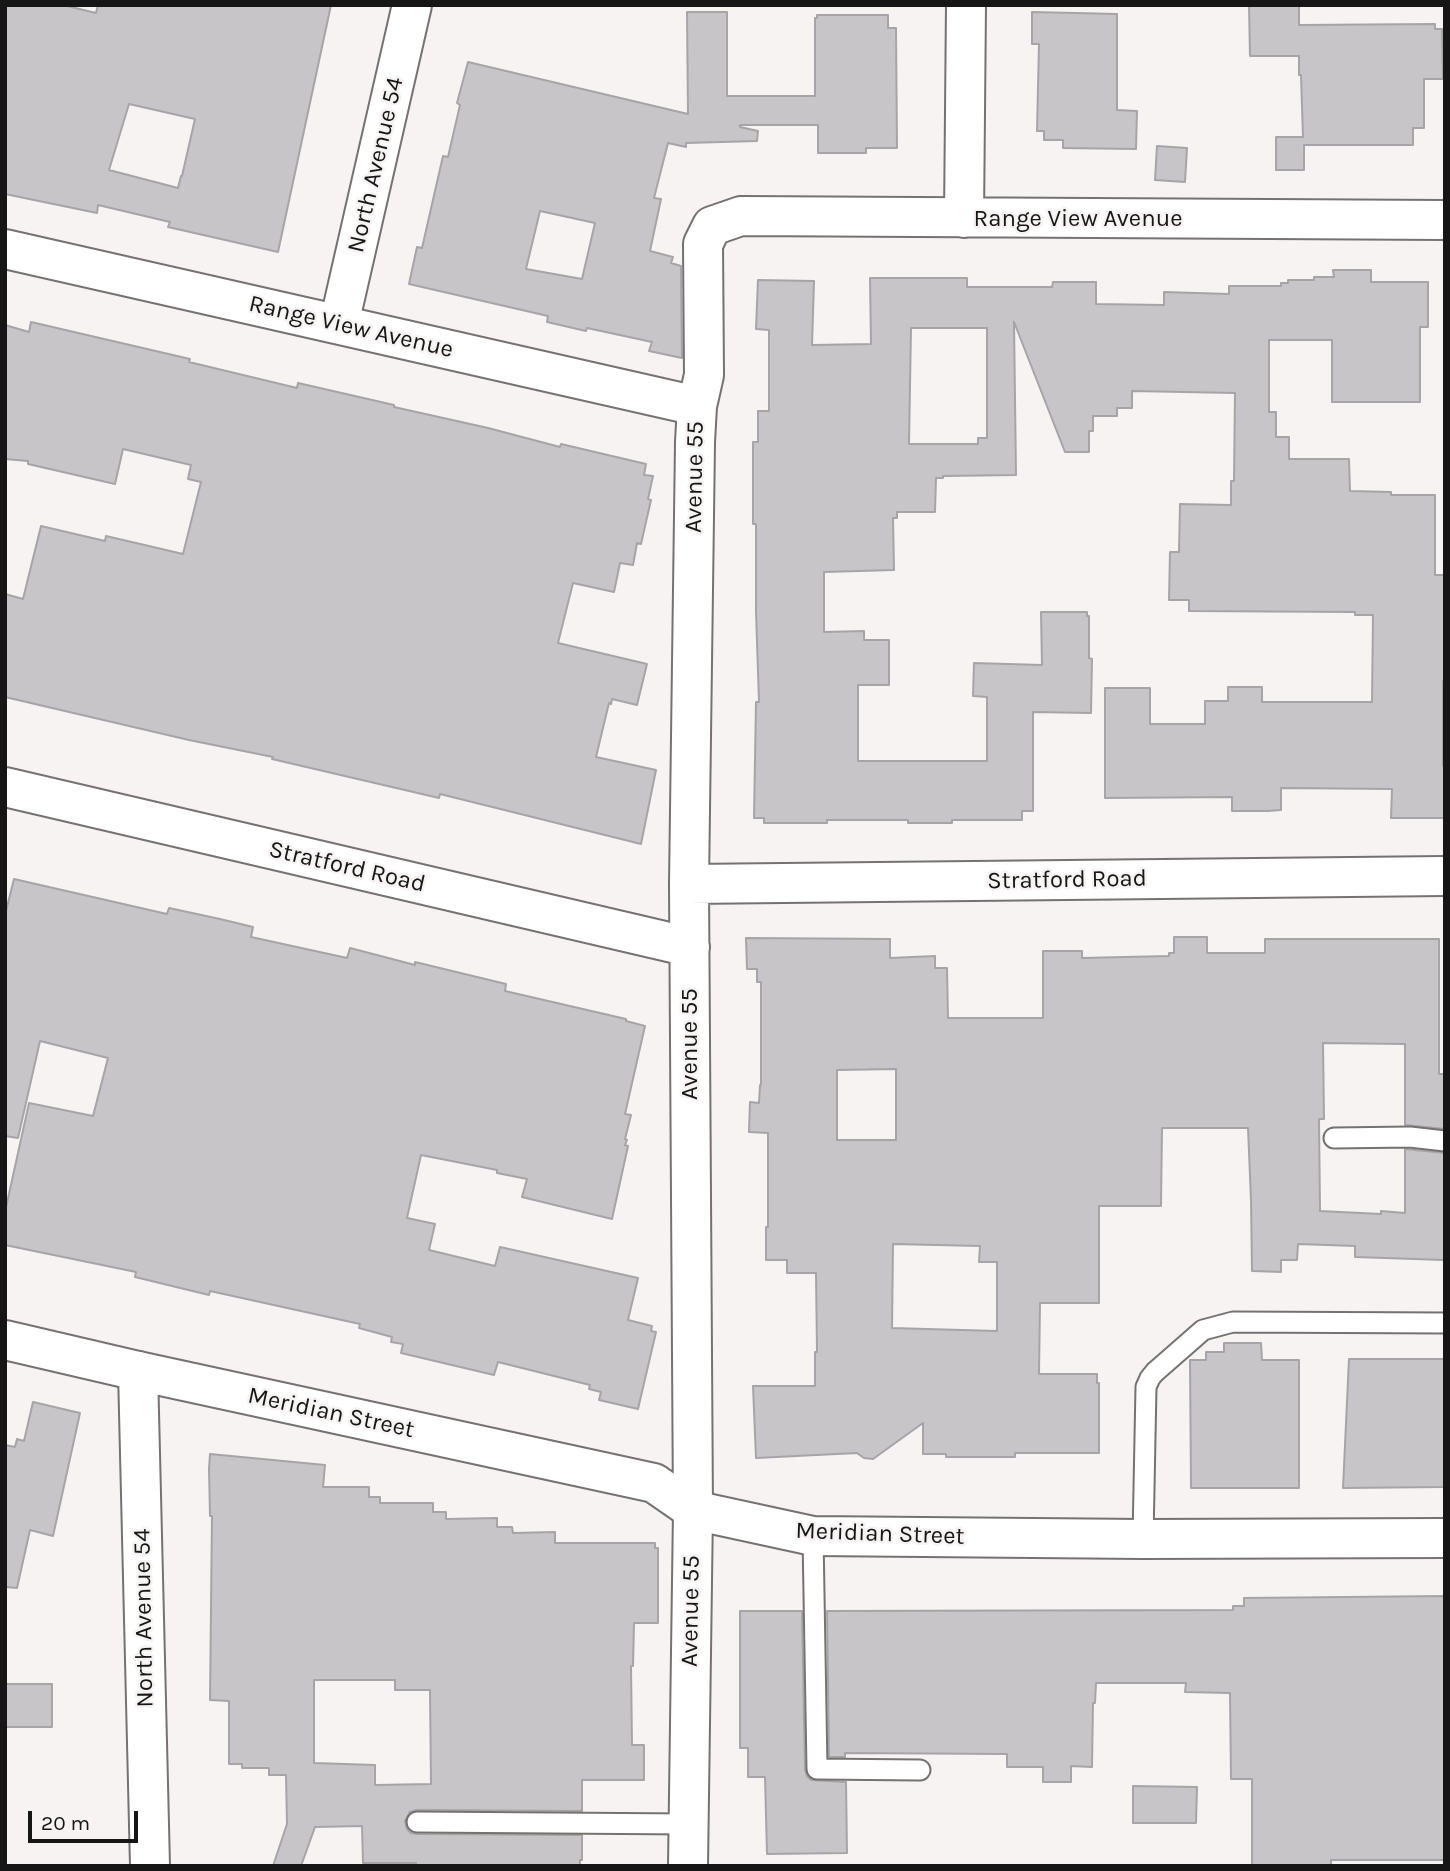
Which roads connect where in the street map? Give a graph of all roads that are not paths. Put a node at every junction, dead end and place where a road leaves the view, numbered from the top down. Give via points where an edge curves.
1 (412, 5) edge
2 (966, 5) edge
3 (964, 218) junction
4 (1445, 220) edge
5 (712, 226) joint
6 (5, 249) edge
7 (339, 324) junction
8 (697, 406) junction
9 (5, 787) edge
10 (1445, 876) edge
11 (689, 884) junction
12 (690, 947) junction
13 (1334, 1138) dead end
14 (1445, 1141) edge
15 (1445, 1322) edge
16 (5, 1340) edge
17 (138, 1371) junction
18 (693, 1510) junction
19 (813, 1536) junction
20 (1445, 1538) edge
21 (1143, 1539) junction
22 (920, 1770) dead end
23 (417, 1822) dead end
24 (689, 1824) junction
25 (150, 1866) edge
26 (688, 1866) edge

1 - 7 street, North Avenue 54
2 - 3 street
3 - 4 street, Range View Avenue
3 - 5 street, Range View Avenue via 741,216
5 - 8 street, Avenue 55 via 703,244 704,375
6 - 7 street, Range View Avenue
7 - 8 street, Range View Avenue
8 - 11 street, Avenue 55
9 - 12 street, Stratford Road
10 - 11 street, Stratford Road
11 - 12 street, Avenue 55
12 - 18 street, Avenue 55
13 - 14 lane
15 - 21 lane via 1233,1322 1203,1330 1155,1372 1146,1387
16 - 17 street, Meridian Street
17 - 18 street, Meridian Street via 654,1483
17 - 25 street, North Avenue 54
18 - 19 street, Meridian Street
18 - 24 street, Avenue 55
19 - 21 street, Meridian Street
19 - 22 lane via 817,1769
20 - 21 street, Meridian Street
23 - 24 lane
24 - 26 street, Avenue 55

